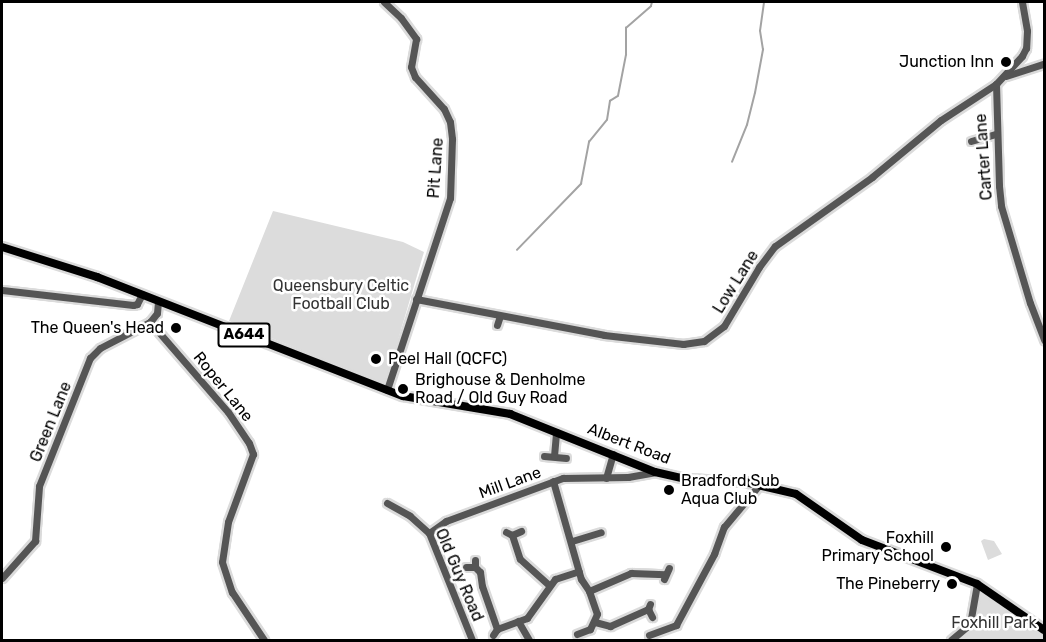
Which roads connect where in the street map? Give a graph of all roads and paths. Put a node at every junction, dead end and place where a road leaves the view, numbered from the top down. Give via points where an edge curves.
1 (384, 2) edge
2 (1022, 2) edge
3 (1044, 64) edge
4 (1004, 77) junction
5 (996, 84) junction
6 (996, 134) junction
7 (971, 141) dead end
8 (2, 247) edge
9 (2, 290) edge
10 (142, 294) junction
11 (416, 299) junction
12 (158, 301) junction
13 (500, 316) junction
14 (150, 322) junction
15 (497, 325) dead end
16 (1044, 340) edge
17 (387, 390) junction
18 (556, 432) junction
19 (613, 454) junction
20 (544, 456) dead end
21 (554, 456) junction
22 (566, 458) dead end
23 (655, 472) junction
24 (606, 478) junction
25 (553, 481) junction
26 (760, 484) junction
27 (387, 503) dead end
28 (521, 531) dead end
29 (429, 532) junction
30 (601, 532) dead end
31 (572, 542) junction
32 (466, 567) dead end
33 (579, 572) junction
34 (666, 574) dead end
35 (2, 578) edge
36 (977, 584) junction
37 (549, 585) junction
38 (589, 591) junction
39 (652, 617) dead end
40 (518, 621) junction
41 (596, 622) junction
42 (580, 630) dead end
43 (1044, 630) edge
44 (649, 635) dead end
45 (264, 640) edge
46 (472, 640) edge
47 (529, 640) edge
48 (951, 640) edge

1 - 11 street, Pit Lane via 416,39 411,67 415,77 444,109 450,122 450,198
2 - 4 street via 1027,43 1022,56
3 - 4 street
4 - 5 street
5 - 6 street, Carter Lane
5 - 13 street, Low Lane via 941,120 872,177 776,246 724,326 704,341 651,341
6 - 7 street
6 - 16 street, Carter Lane via 1000,206
8 - 10 main road, A644
9 - 10 street via 133,305
10 - 12 main road, A644
11 - 13 street, Low Lane
11 - 17 street, Pit Lane
12 - 14 street via 157,313
12 - 17 main road, Albert Road / A644
13 - 15 street
14 - 35 street, Green Lane via 100,348 90,358 39,486 34,541
14 - 45 street, Roper Lane via 228,412 253,454 228,522 222,562 232,592
17 - 18 main road, Albert Road / A644 via 510,414
18 - 19 main road, Albert Road / A644
18 - 21 street
19 - 23 main road, Albert Road / A644
19 - 24 street
20 - 21 street
21 - 22 street
23 - 24 street, Mill Lane
23 - 26 main road, Albert Road / A644 via 686,479
24 - 25 street, Mill Lane
25 - 29 street, Mill Lane via 446,521
25 - 31 street
26 - 36 main road, Albert Road / A644 via 796,494 862,540
26 - 44 street via 724,527 676,625
27 - 29 street, Old Guy Road
28 - 37 street via 509,533 520,559
29 - 46 street, Old Guy Road
30 - 31 street
31 - 33 street
32 - 40 street via 475,563 480,572 495,632
33 - 37 street via 555,579
33 - 38 street
34 - 38 street via 631,573
36 - 43 main road, A644
36 - 48 street via 970,624
37 - 40 street via 532,613
38 - 41 street via 596,608
39 - 41 street via 649,606 610,626
40 - 47 street
41 - 42 street via 590,629

